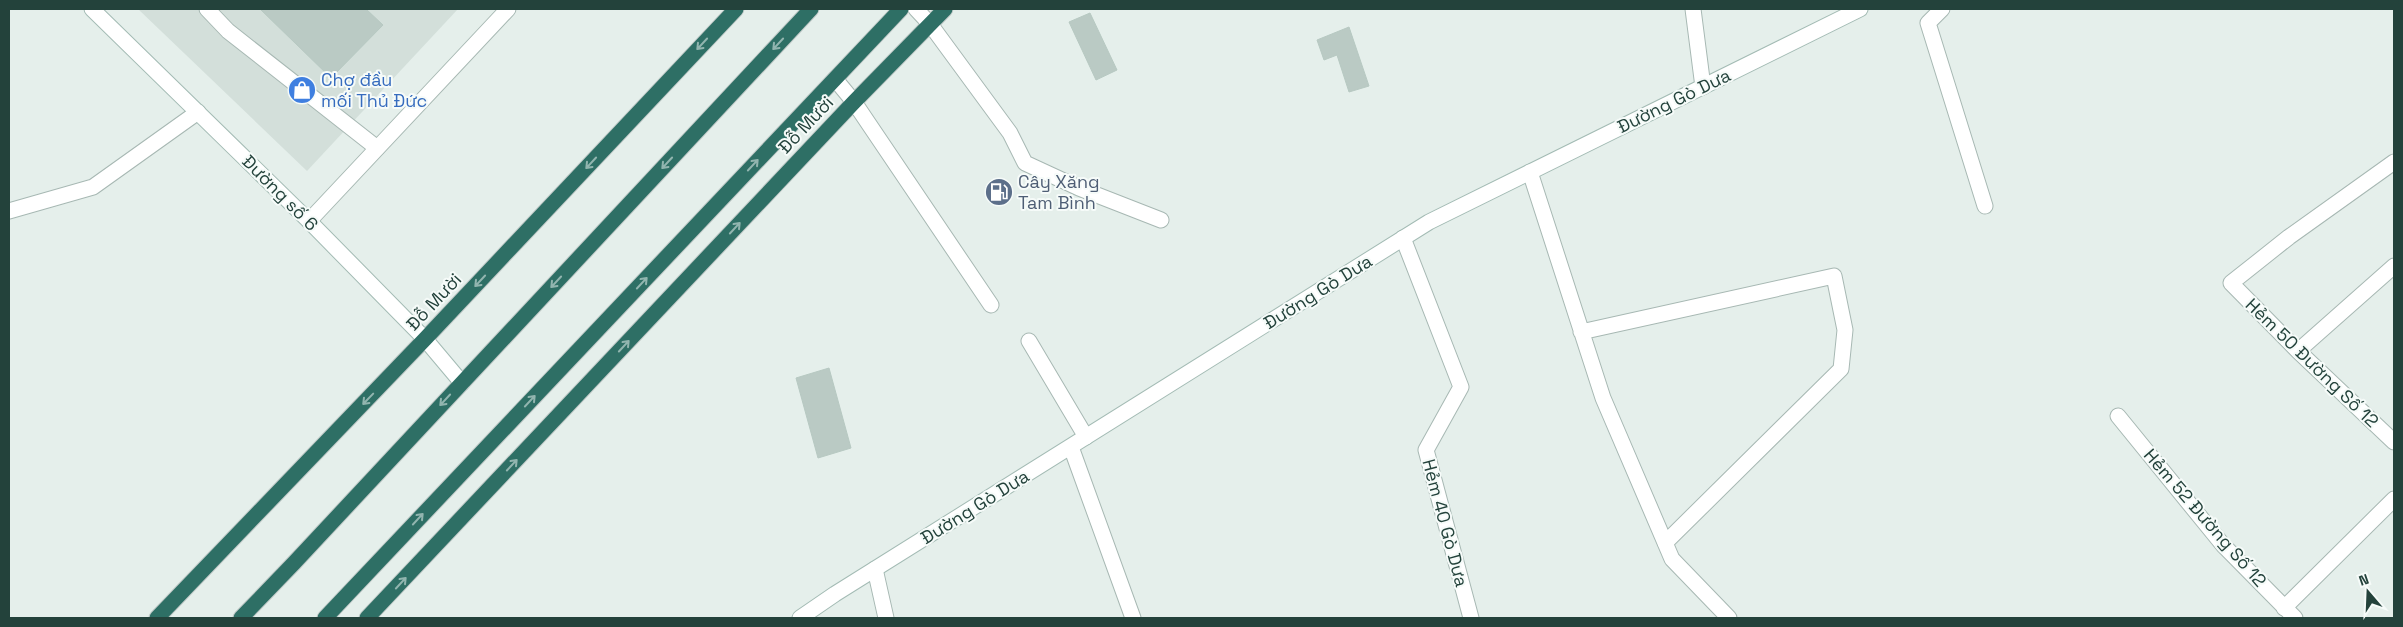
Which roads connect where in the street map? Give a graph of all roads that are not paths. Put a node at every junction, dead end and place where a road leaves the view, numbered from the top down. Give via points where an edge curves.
1 (92, 9) edge
2 (207, 9) edge
3 (508, 9) edge
4 (736, 9) edge
5 (811, 9) edge
6 (901, 9) edge
7 (916, 9) edge
8 (945, 9) edge
9 (1693, 9) edge
10 (1860, 9) edge
11 (1942, 9) edge
12 (930, 24) junction
13 (835, 79) junction
14 (1702, 87) junction
15 (854, 102) junction
16 (198, 112) junction
17 (377, 148) junction
18 (2394, 162) edge
19 (1530, 172) junction
20 (1985, 206) dead end
21 (9, 211) edge
22 (1161, 220) dead end
23 (309, 221) junction
24 (1403, 238) junction
25 (2394, 266) edge
26 (991, 305) dead end
27 (1581, 332) junction
28 (425, 339) junction
29 (1029, 341) dead end
30 (2298, 351) junction
31 (462, 383) junction
32 (2118, 416) dead end
33 (1086, 436) junction
34 (2394, 442) edge
35 (1071, 446) junction
36 (2394, 499) edge
37 (1666, 543) junction
38 (875, 569) junction
39 (2290, 613) edge
40 (157, 618) edge
41 (241, 618) edge
42 (325, 618) edge
43 (367, 618) edge
44 (800, 618) edge
45 (886, 618) edge
46 (1133, 618) edge
47 (1471, 618) edge
48 (1729, 618) edge

1 - 16 street, Đường số 6
2 - 17 street via 228,31
3 - 17 street
4 -> 28 highway, Đỗ Mười
5 -> 31 highway
6 - 13 highway, Đỗ Mười
7 - 12 street
8 - 12 highway, Đỗ Mười
9 - 14 street
10 - 14 street, Đường Gò Dưa
11 - 20 street via 1928,23
12 - 15 highway, Đỗ Mười
12 - 22 street via 1010,133 1025,163
13 - 15 street
42 -> 13 highway, Đỗ Mười
14 - 19 street, Đường Gò Dưa
15 - 26 street
43 -> 15 highway, Đỗ Mười
16 - 21 street via 92,188
16 - 23 street, Đường số 6
17 - 23 street
18 - 30 street, Hẻm 50 Đường Số 12 via 2231,283
19 - 24 street, Đường Gò Dưa
19 - 27 street
23 - 28 street, Đường số 6
24 - 33 street, Đường Gò Dưa
24 - 47 street, Hẻm 40 Gò Dưa via 1461,387 1426,450
25 - 30 street
27 - 37 street via 1603,398
27 - 37 street via 1834,276 1845,330 1841,369
28 - 31 street, Đường số 6
28 -> 40 highway, Đỗ Mười
29 - 33 street
30 - 34 street, Hẻm 50 Đường Số 12
31 -> 41 highway
32 - 39 street, Hẻm 52 Đường Số 12 via 2223,544
33 - 35 street, Đường Gò Dưa
35 - 38 street, Đường Gò Dưa
35 - 46 street
36 - 39 street
37 - 48 street via 1672,559
38 - 44 street, Đường Gò Dưa
38 - 45 street

